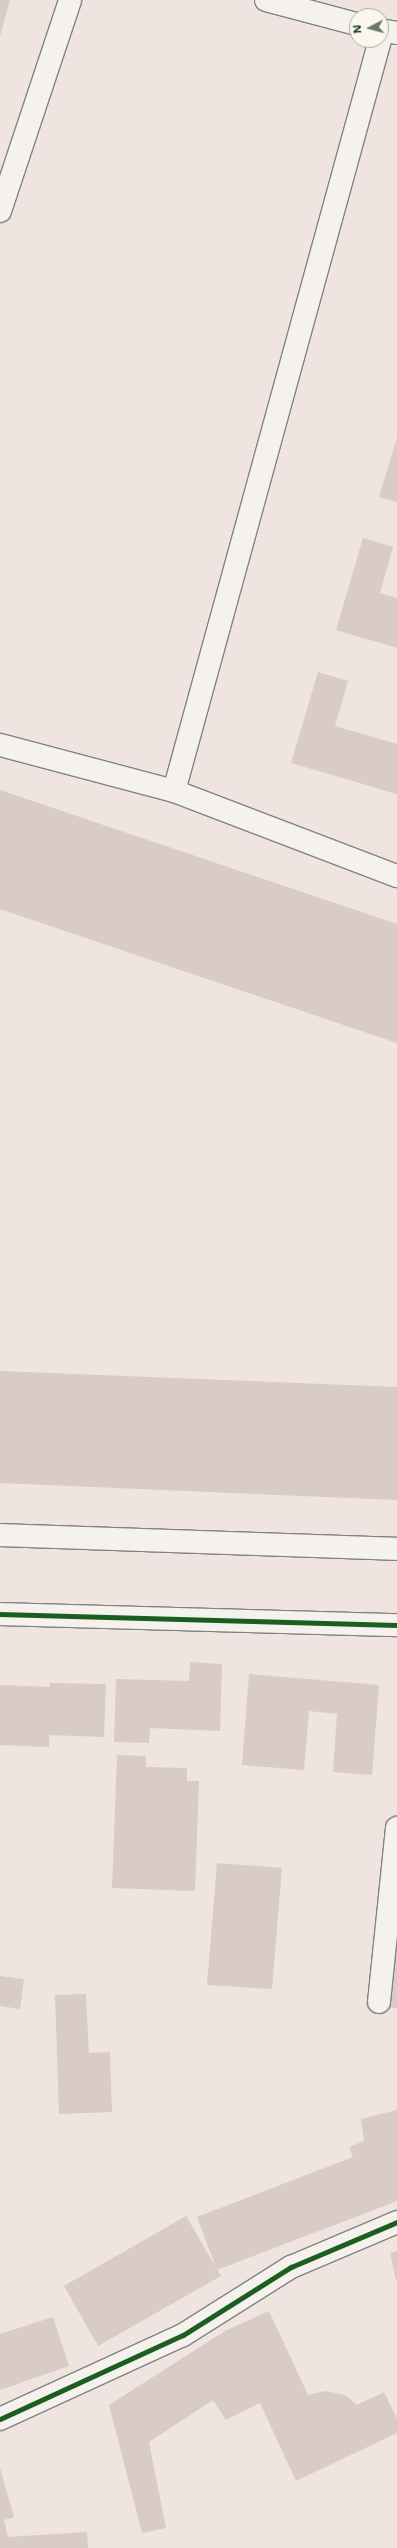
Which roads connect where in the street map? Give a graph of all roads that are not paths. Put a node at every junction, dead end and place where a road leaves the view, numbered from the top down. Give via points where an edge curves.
1 (70, 0) edge
2 (266, 0) edge
3 (349, 22) edge
4 (380, 48) edge
5 (0, 211) edge
6 (0, 745) edge
7 (174, 791) junction
8 (397, 876) edge
9 (0, 1536) edge
10 (397, 1549) edge
11 (0, 1614) edge
12 (397, 1625) edge
13 (397, 1828) edge
14 (379, 2002) dead end
15 (397, 2222) edge
16 (0, 2419) edge

1 - 5 street
2 - 3 street
4 - 7 street
6 - 7 street
7 - 8 street
9 - 10 street
11 - 12 street
13 - 14 street
15 - 16 street via 291,2267 183,2335 68,2390

